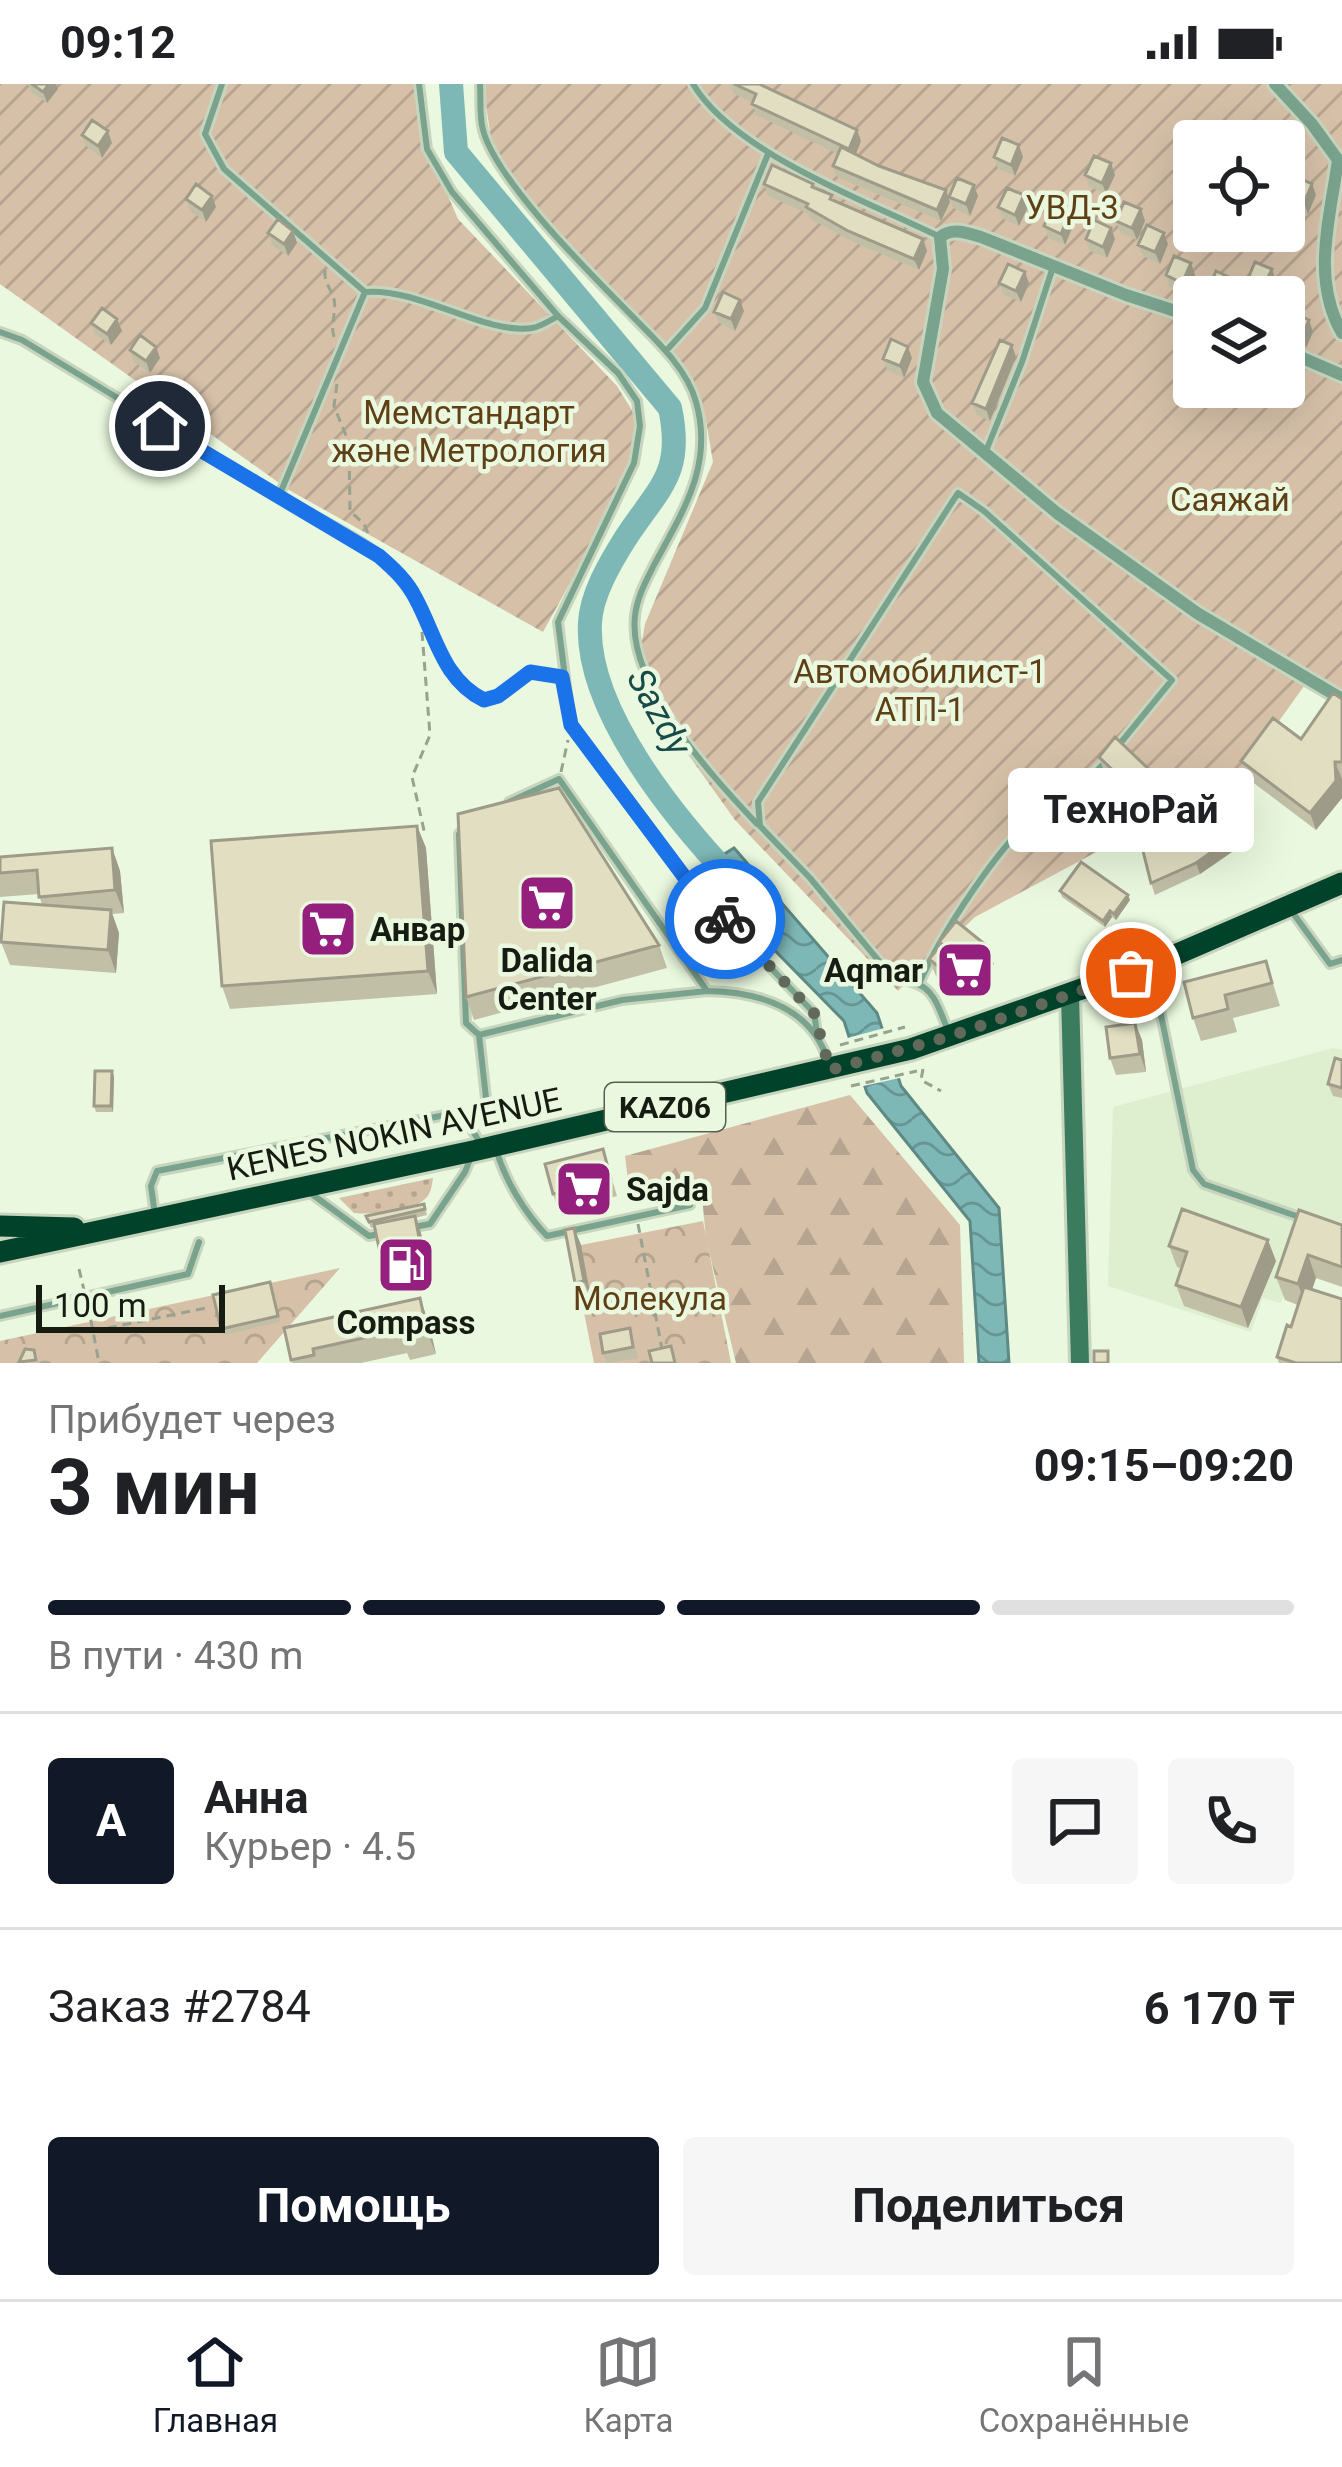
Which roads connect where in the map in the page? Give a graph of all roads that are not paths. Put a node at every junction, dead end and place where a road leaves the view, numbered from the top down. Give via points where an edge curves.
1 (222, 84) edge
2 (419, 84) edge
3 (480, 84) edge
4 (693, 84) edge
5 (1275, 84) edge
6 (768, 152) junction
7 (1340, 162) edge
8 (940, 237) junction
9 (1053, 267) junction
10 (365, 292) junction
11 (1173, 309) edge
12 (558, 316) junction
13 (0, 332) edge
14 (1342, 334) edge
15 (666, 350) junction
16 (1305, 359) edge
17 (1342, 375) edge
18 (985, 454) junction
19 (278, 496) junction
20 (562, 677) junction
21 (1342, 699) edge
22 (1094, 776) junction
23 (498, 807) edge
24 (1137, 820) edge
25 (468, 825) edge
26 (760, 826) junction
27 (1342, 883) edge
28 (1288, 907) junction
29 (1342, 960) edge
30 (1161, 961) junction
31 (919, 984) junction
32 (706, 991) junction
33 (1070, 995) junction
34 (817, 1033) junction
35 (479, 1035) junction
36 (951, 1036) junction
37 (842, 1067) junction
38 (466, 1124) junction
39 (484, 1148) junction
40 (301, 1189) junction
41 (690, 1204) dead end
42 (156, 1220) junction
43 (1312, 1222) edge
44 (0, 1226) edge
45 (116, 1228) junction
46 (410, 1228) edge
47 (390, 1232) edge
48 (199, 1242) dead end
49 (0, 1252) edge
50 (0, 1316) edge
51 (1080, 1363) edge

1 - 10 lane via 205,134 224,169
2 - 12 lane via 427,149 470,216
3 - 15 lane via 483,130 504,171
4 - 6 lane via 705,104
5 - 7 street
6 - 8 lane
6 - 15 lane via 705,308
7 - 14 street via 1323,285
8 - 9 street via 960,230
8 - 18 street via 943,269 925,392
9 - 11 street
9 - 18 lane
10 - 12 lane via 532,328
10 - 19 lane
12 - 20 lane via 618,373 637,401 640,426 634,463 558,622
13 - 19 lane
15 - 26 lane via 696,398 704,447 641,592 634,620 644,671 696,759
16 - 17 street
18 - 21 street via 1197,613
19 - 20 lane via 402,577 450,674 471,694 498,696 530,672
20 - 34 lane via 571,725 686,879 814,1013
22 - 24 lane
22 - 26 lane via 1172,680 958,493 758,802
22 - 31 lane via 1036,814 996,861
23 - 32 lane via 559,779
25 - 35 lane via 459,833 466,1023
26 - 31 lane via 888,972
27 - 28 highway, KENES NOKIN AVENUE / KАZ06
28 - 29 lane via 1330,964
28 - 30 highway, KENES NOKIN AVENUE / KАZ06
30 - 33 highway, KENES NOKIN AVENUE / KАZ06
30 - 43 lane via 1155,986 1193,1170 1204,1184
31 - 36 lane
32 - 34 lane via 792,1010
32 - 35 lane via 622,1000
33 - 36 highway, KENES NOKIN AVENUE / KАZ06
33 - 51 main road
34 - 37 lane
35 - 38 lane via 486,1098
36 - 37 highway, KENES NOKIN AVENUE / KАZ06 via 914,1054
37 - 39 highway, KENES NOKIN AVENUE / KАZ06
38 - 39 lane
38 - 42 lane via 461,1112 157,1171
39 - 40 highway, KENES NOKIN AVENUE / KАZ06
39 - 41 lane via 548,1235
39 - 46 lane via 430,1224
40 - 42 highway, KENES NOKIN AVENUE / KАZ06
40 - 47 lane via 369,1236
42 - 45 highway, KENES NOKIN AVENUE / KАZ06
44 - 45 highway
45 - 49 highway, KENES NOKIN AVENUE / KАZ06
48 - 50 lane via 188,1274

